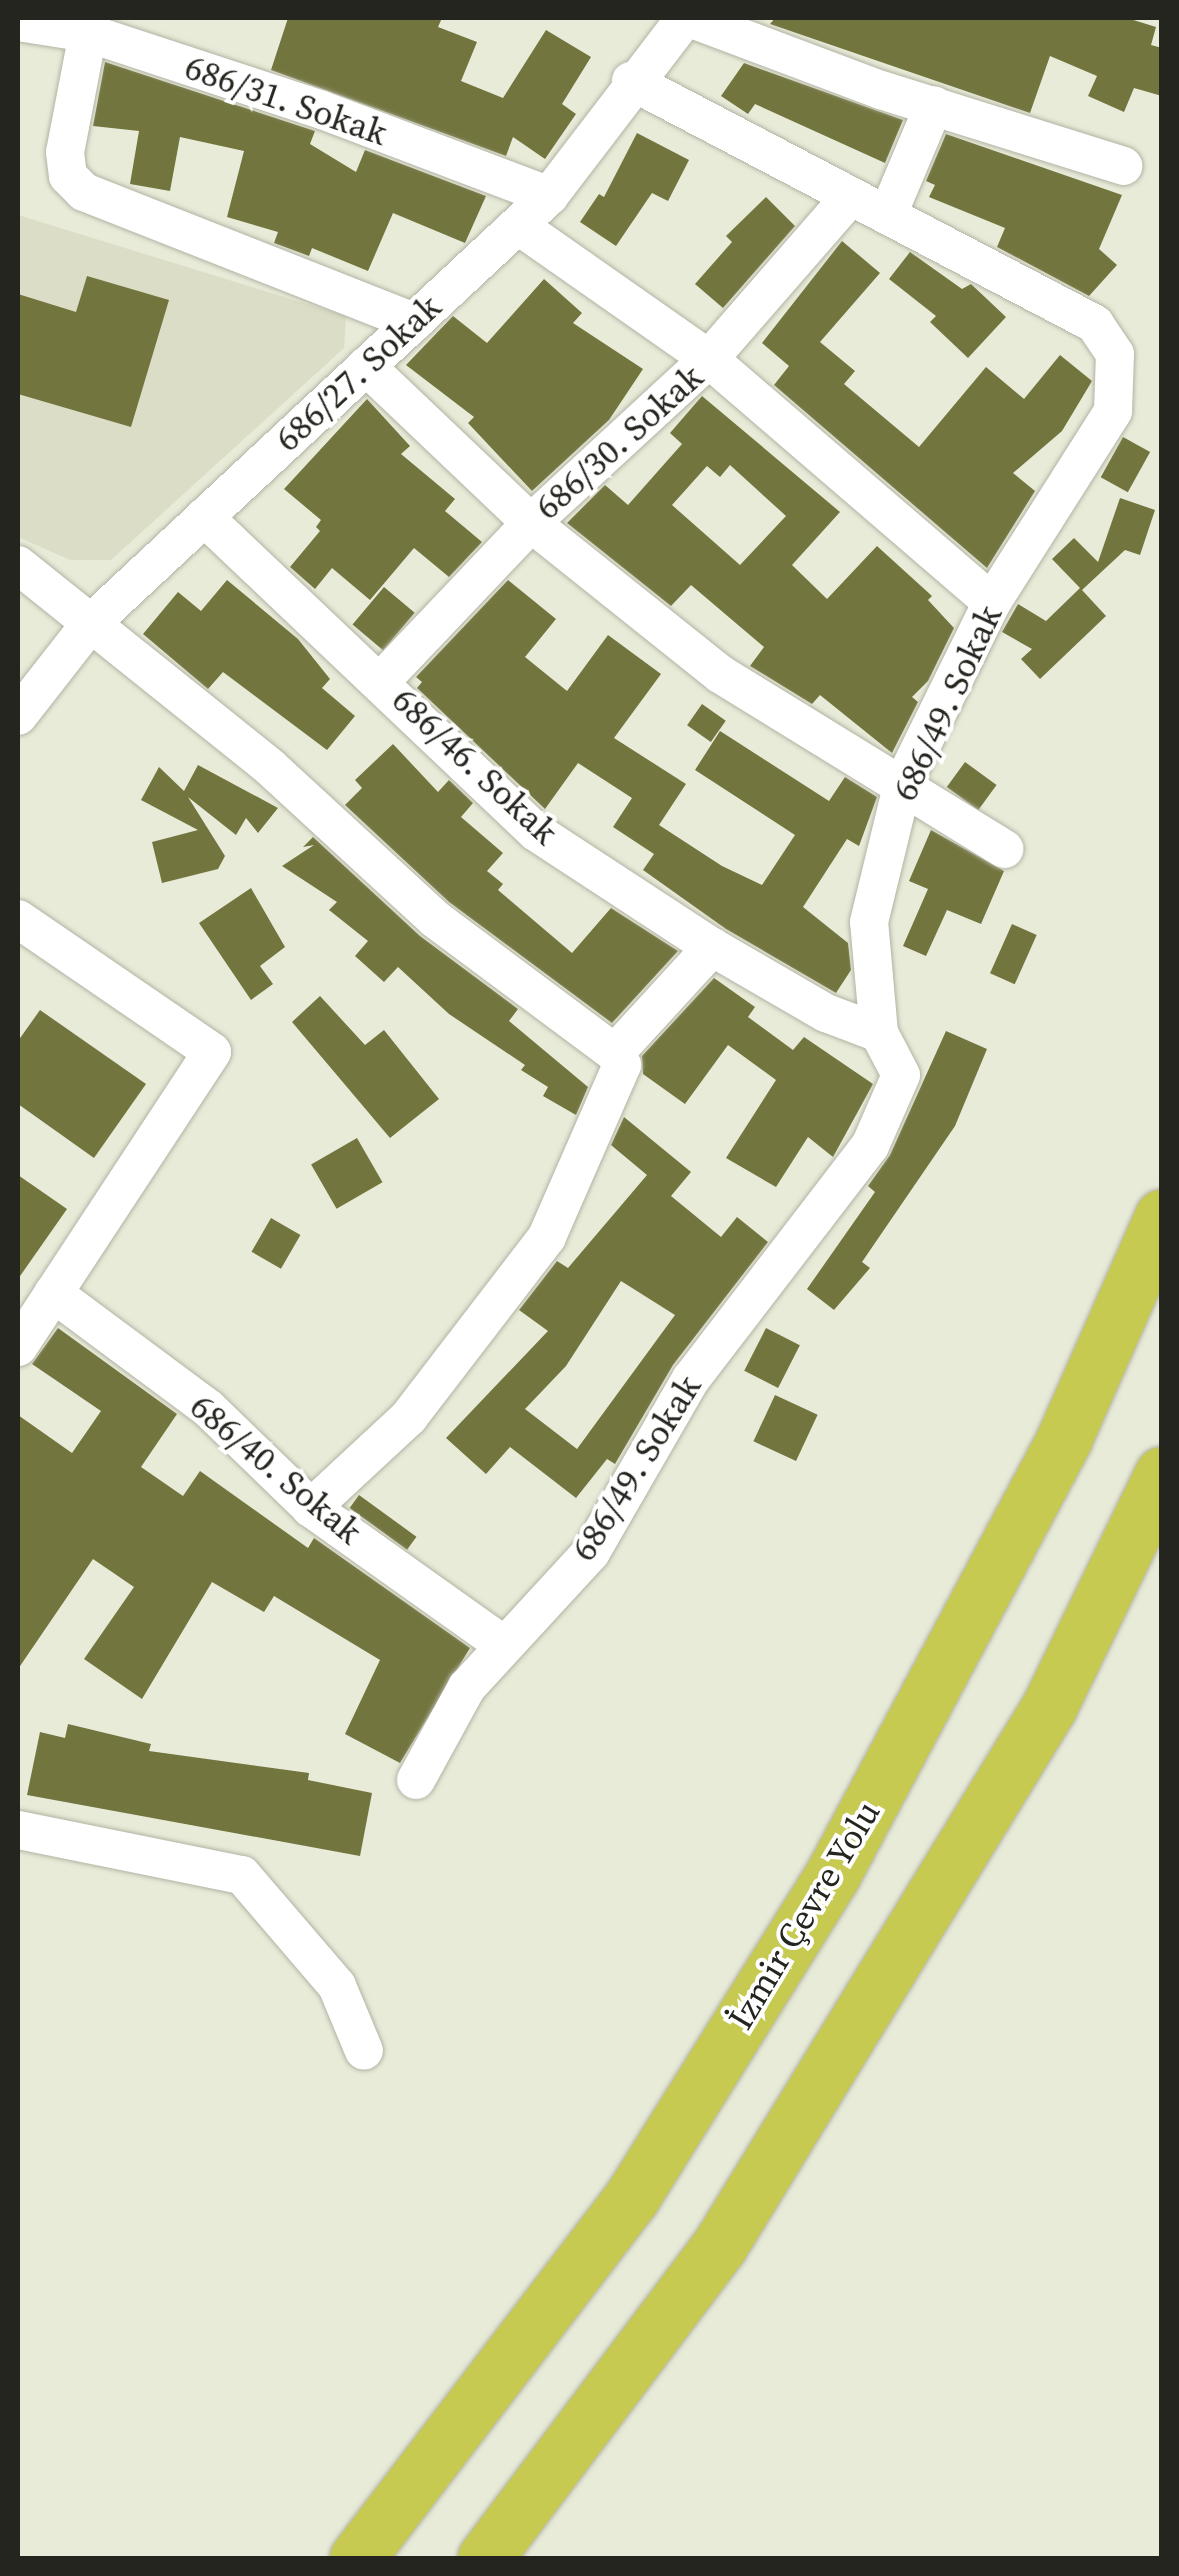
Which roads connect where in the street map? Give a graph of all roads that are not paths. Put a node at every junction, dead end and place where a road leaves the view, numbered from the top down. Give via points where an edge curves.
1 (687, 18) edge
2 (18, 22) edge
3 (88, 33) junction
4 (631, 82) junction
5 (934, 105) junction
6 (1123, 166) dead end
7 (549, 196) junction
8 (848, 199) junction
9 (888, 214) junction
10 (519, 226) junction
11 (414, 322) junction
12 (709, 360) junction
13 (366, 366) junction
14 (204, 517) junction
15 (531, 522) junction
16 (18, 564) edge
17 (992, 602) junction
18 (89, 625) junction
19 (382, 680) junction
20 (18, 716) edge
21 (902, 784) junction
22 (1005, 849) dead end
23 (18, 919) edge
24 (712, 946) junction
25 (879, 1033) junction
26 (615, 1053) junction
27 (1162, 1217) edge
28 (53, 1293) junction
29 (18, 1347) edge
30 (1162, 1474) edge
31 (312, 1508) junction
32 (502, 1643) junction
33 (416, 1780) dead end
34 (18, 1830) edge
35 (364, 2051) dead end
36 (357, 2558) edge
37 (485, 2558) edge

1 - 4 street, 686/27. Sokak
1 - 5 street
2 - 3 street, 686/31. Sokak
3 - 7 street, 686/31. Sokak via 322,110
3 - 11 street via 65,152 68,176 84,192
4 - 7 street, 686/27. Sokak
4 - 8 street, 686/49. Sokak
5 - 6 street
5 - 9 street
7 - 10 street, 686/27. Sokak
8 - 9 street, 686/49. Sokak
8 - 12 street, 686/30. Sokak
9 - 17 street, 686/49. Sokak via 1095,324 1115,354 1113,411
10 - 11 street, 686/27. Sokak
10 - 12 street
11 - 13 street, 686/27. Sokak
12 - 15 street, 686/30. Sokak
12 - 17 street
13 - 14 street, 686/27. Sokak
13 - 15 street
14 - 18 street, 686/27. Sokak
14 - 19 street, 686/46. Sokak
15 - 19 street, 686/30. Sokak
15 - 21 street via 720,674
16 - 18 street
17 - 21 street, 686/49. Sokak
18 - 20 street, 686/27. Sokak
18 - 26 street via 272,768 435,918
19 - 24 street, 686/46. Sokak via 536,832
21 - 22 street
21 - 25 street, 686/49. Sokak via 869,922
23 - 28 street via 212,1052
24 - 25 street, 686/46. Sokak via 826,1013
24 - 26 street
25 - 32 street, 686/49. Sokak via 901,1076 870,1146 691,1379 591,1552
26 - 31 street via 622,1065 548,1238 409,1417
27 - 36 highway, İzmir Çevre Yolu via 1064,1440 833,1874 632,2197
28 - 29 street
28 - 31 street, 686/40. Sokak via 209,1409
30 - 37 highway via 1049,1707 720,2245
31 - 32 street, 686/40. Sokak
32 - 33 street, 686/49. Sokak via 467,1687
34 - 35 street via 242,1875 337,1986

